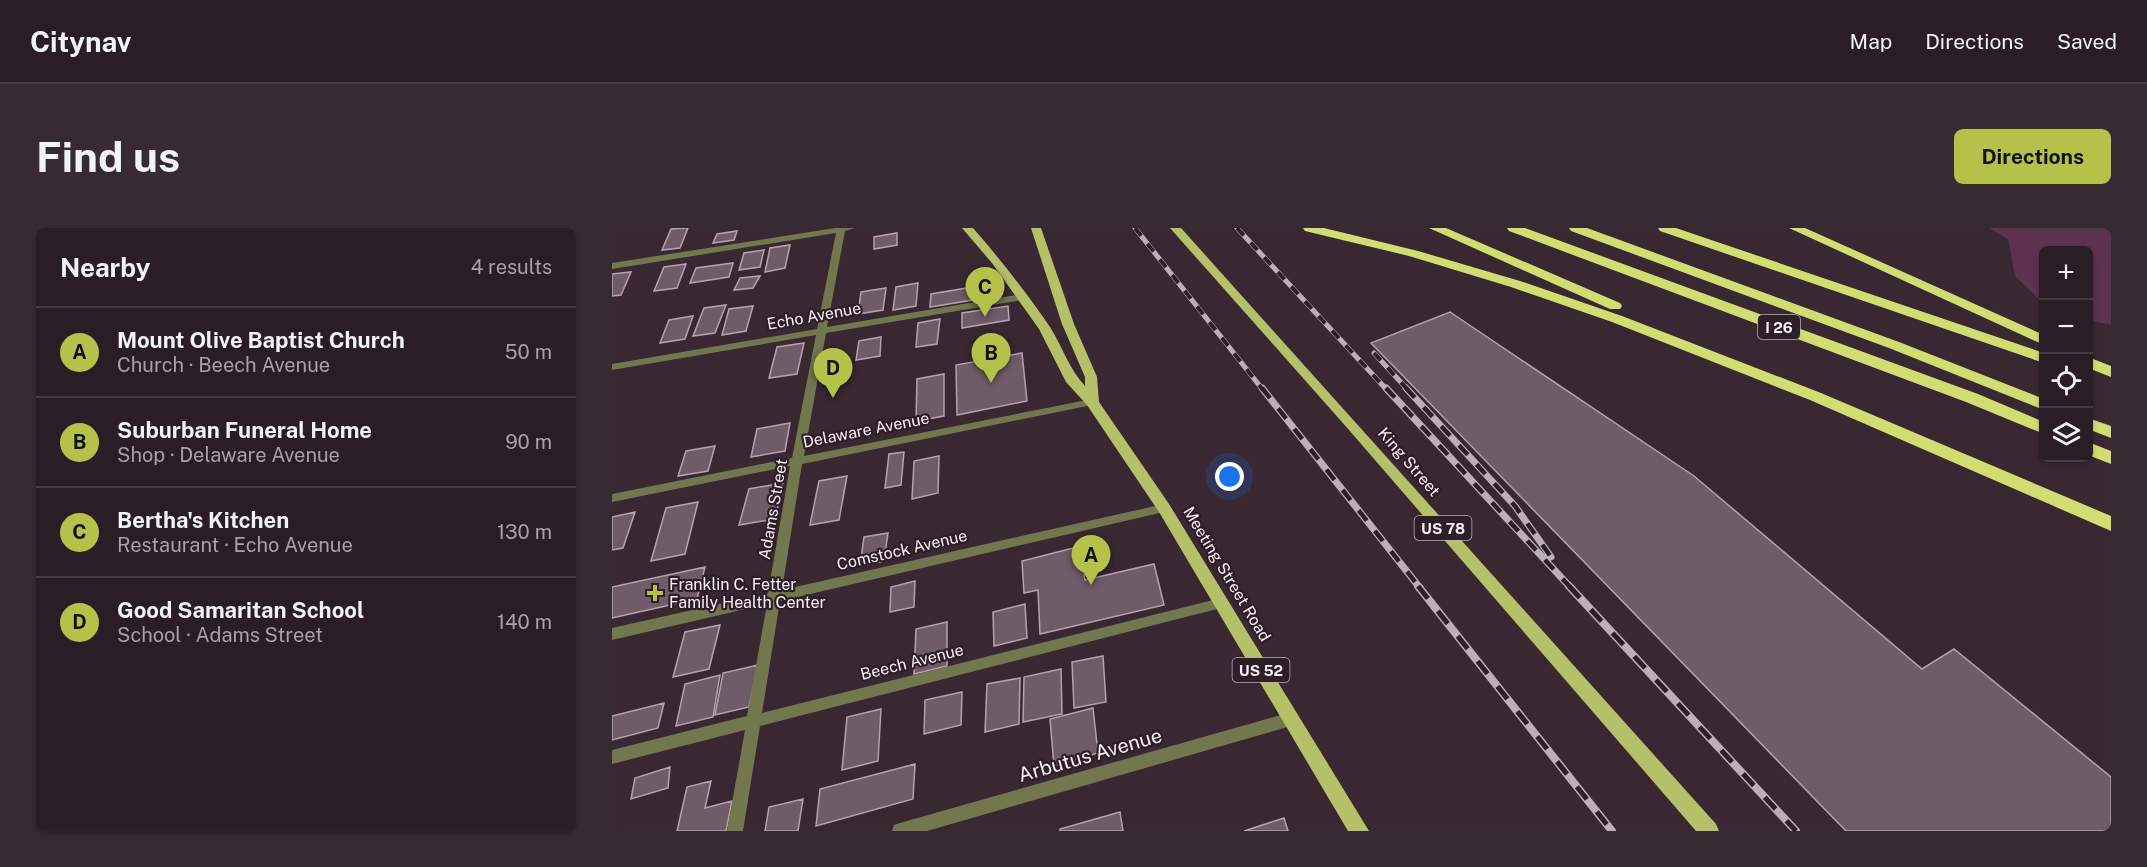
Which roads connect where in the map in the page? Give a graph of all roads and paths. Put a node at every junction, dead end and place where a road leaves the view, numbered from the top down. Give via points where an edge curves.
1 (851, 228) edge
2 (967, 228) edge
3 (1036, 228) edge
4 (1175, 228) edge
5 (1309, 228) edge
6 (1435, 228) edge
7 (1514, 228) edge
8 (1575, 228) edge
9 (1664, 228) edge
10 (1795, 228) edge
11 (841, 230) junction
12 (612, 266) edge
13 (1022, 297) junction
14 (822, 330) junction
15 (2039, 339) edge
16 (1697, 347) junction
17 (2039, 357) edge
18 (2093, 364) edge
19 (612, 367) edge
20 (2111, 372) edge
21 (2093, 377) edge
22 (2111, 384) edge
23 (1092, 402) junction
24 (2039, 403) edge
25 (2093, 425) edge
26 (2039, 427) edge
27 (2111, 432) edge
28 (2093, 450) edge
29 (2111, 458) edge
30 (797, 461) junction
31 (612, 498) edge
32 (1164, 508) junction
33 (2111, 524) edge
34 (774, 595) junction
35 (1221, 603) junction
36 (612, 634) edge
37 (1291, 719) junction
38 (753, 721) junction
39 (612, 757) edge
40 (735, 831) edge
41 (900, 831) edge
42 (1359, 831) edge
43 (1709, 831) edge

1 - 11 street
2 - 13 main road, Meeting Street Road / US 52
3 - 23 main road, Meeting Street Road / US 52 via 1068,324 1091,377
4 - 43 main road, King Street / US 78
5 - 16 highway via 1475,271
6 - 16 highway via 1635,315
7 - 26 highway, I 26 via 1972,398
8 - 24 highway, I 26 via 1894,345
9 - 17 highway
10 - 15 highway
11 - 12 street
11 - 14 street, Adams Street
13 - 14 street, Echo Avenue
13 - 23 main road, Meeting Street Road / US 52 via 1045,328 1071,379
14 - 19 street, Echo Avenue
14 - 30 street, Adams Street
16 - 33 highway
18 - 20 highway
21 - 22 highway
23 - 30 street, Delaware Avenue
23 - 32 main road, Meeting Street Road / US 52
25 - 27 highway
28 - 29 highway
30 - 31 street, Delaware Avenue
30 - 34 street, Adams Street
32 - 34 street, Comstock Avenue
32 - 35 main road, Meeting Street Road / US 52
34 - 36 street, Comstock Avenue
34 - 38 street, Adams Street
35 - 37 main road, Meeting Street Road / US 52
35 - 38 street, Beech Avenue
37 - 41 street, Arbutus Avenue
37 - 42 main road, Meeting Street Road / US 52
38 - 39 street, Beech Avenue
38 - 40 street, Adams Street

